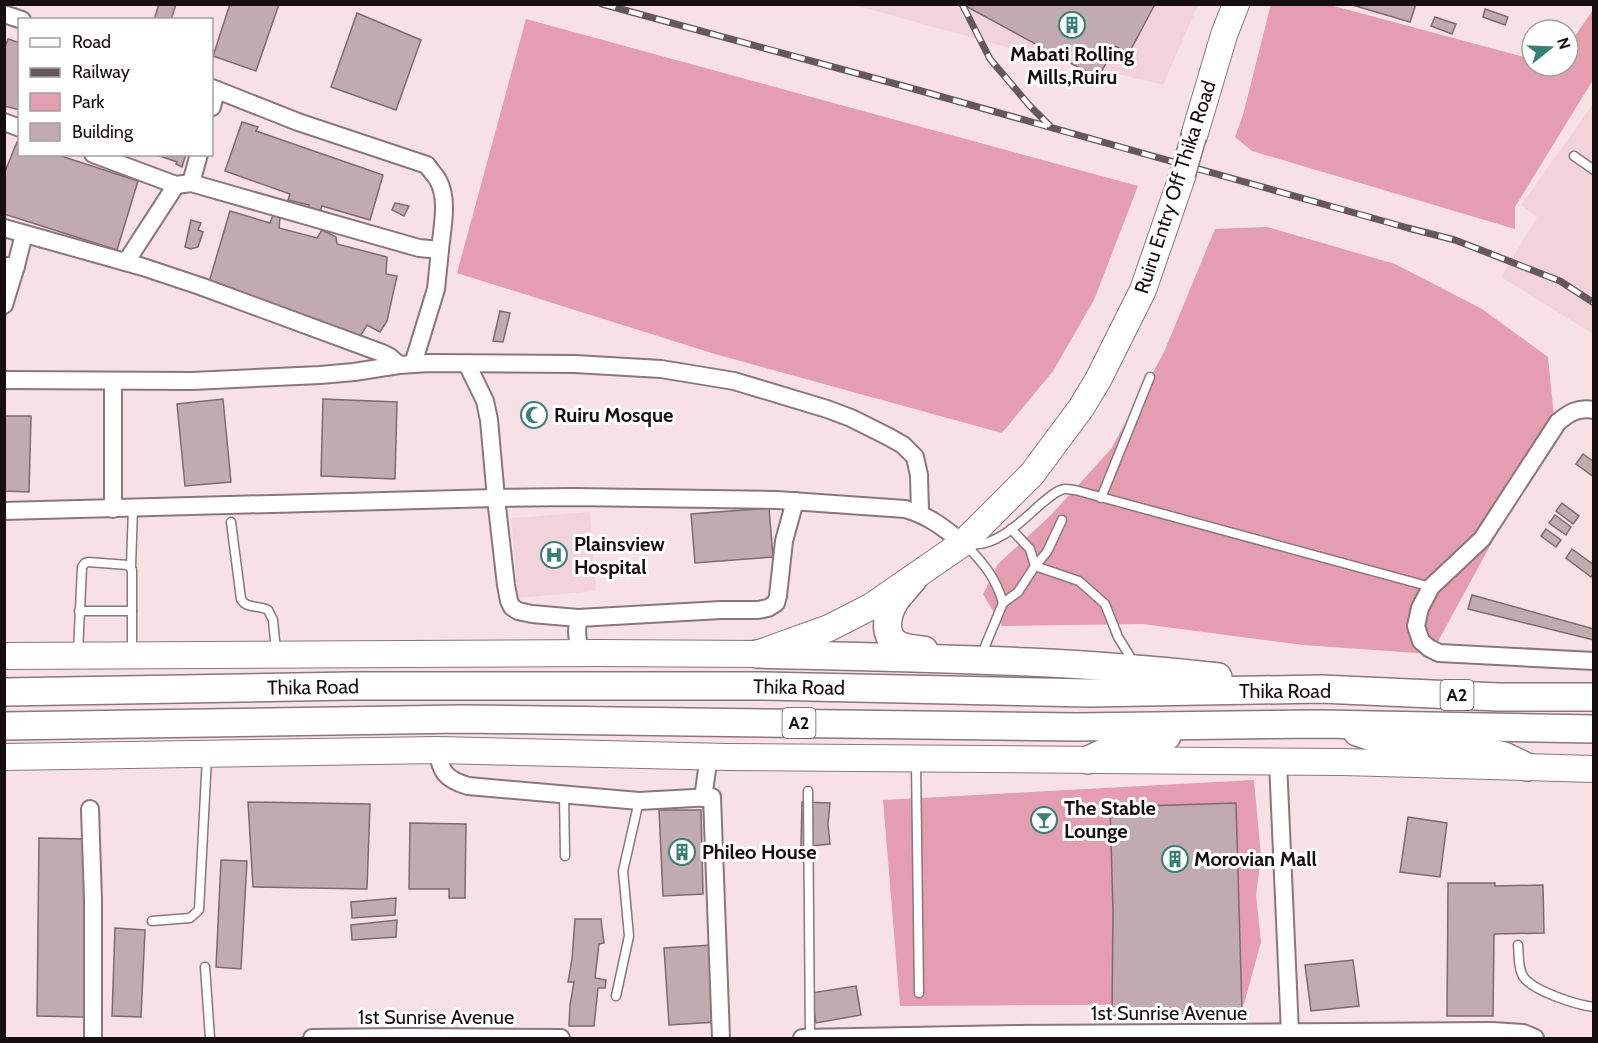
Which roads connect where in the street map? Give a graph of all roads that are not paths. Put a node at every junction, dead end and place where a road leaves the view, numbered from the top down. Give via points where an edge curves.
1 (1236, 4) edge
2 (214, 89) edge
3 (1194, 136) joint
4 (99, 156) edge
5 (198, 156) edge
6 (1574, 156) dead end
7 (1593, 170) edge
8 (1183, 174) joint
9 (183, 184) junction
10 (4, 228) edge
11 (24, 234) junction
12 (440, 250) junction
13 (126, 262) junction
14 (10, 266) edge
15 (4, 305) edge
16 (351, 342) junction
17 (406, 364) junction
18 (467, 364) junction
19 (354, 372) junction
20 (1150, 377) dead end
21 (4, 380) edge
22 (113, 381) junction
23 (1593, 410) edge
24 (496, 498) junction
25 (1101, 498) junction
26 (795, 501) junction
27 (133, 508) junction
28 (113, 509) junction
29 (4, 511) edge
30 (920, 513) junction
31 (1062, 520) dead end
32 (231, 522) dead end
33 (1011, 529) junction
34 (963, 543) junction
35 (1035, 566) junction
36 (131, 567) junction
37 (914, 578) junction
38 (1431, 587) junction
39 (1003, 603) junction
40 (132, 610) junction
41 (79, 611) junction
42 (578, 618) junction
43 (579, 653) junction
44 (276, 654) junction
45 (757, 654) junction
46 (4, 656) edge
47 (78, 656) junction
48 (132, 656) junction
49 (980, 656) junction
50 (1022, 660) junction
51 (1593, 661) edge
52 (1138, 668) junction
53 (1320, 689) junction
54 (4, 692) edge
55 (1593, 697) edge
56 (1334, 724) junction
57 (1194, 725) junction
58 (4, 726) edge
59 (1593, 729) edge
60 (436, 750) junction
61 (207, 754) junction
62 (709, 756) junction
63 (4, 757) edge
64 (916, 758) junction
65 (1088, 760) junction
66 (1278, 762) junction
67 (1527, 767) junction
68 (1593, 769) edge
69 (808, 791) dead end
70 (564, 794) junction
71 (703, 798) junction
72 (639, 801) junction
73 (90, 809) dead end
74 (565, 856) dead end
75 (152, 921) dead end
76 (1518, 945) dead end
77 (205, 967) dead end
78 (919, 993) dead end
79 (616, 996) dead end
80 (1593, 1007) edge
81 (1283, 1035) edge
82 (1015, 1036) edge
83 (93, 1038) edge
84 (210, 1038) edge
85 (312, 1038) edge
86 (528, 1038) edge
87 (561, 1038) edge
88 (721, 1038) edge
89 (802, 1038) edge
90 (810, 1038) edge
91 (1535, 1038) edge

1 - 3 main road, Ruiru Entry Off Thika Road
2 - 12 street via 427,165 443,194
3 - 8 main road, Ruiru Entry Off Thika Road, bridge
4 - 9 street
5 - 9 street
6 - 7 lane
8 - 34 main road, Ruiru Entry Off Thika Road via 1143,290 1098,380 1032,474
9 - 12 street via 419,248
9 - 13 street
10 - 11 street
11 - 13 street
11 - 14 street
12 - 17 street via 436,289
13 - 16 street
14 - 15 street
16 - 17 street
16 - 19 street
17 - 18 street
17 - 19 street
18 - 24 street via 485,401
18 - 30 street via 662,369 734,381 827,409 889,437 910,451 918,467
19 - 22 street
20 - 25 lane
21 - 22 street
22 - 28 street
23 - 38 street via 1570,412 1558,422 1482,539
24 - 26 street
24 - 27 street
24 - 42 street via 512,607 532,614
25 - 33 lane via 1064,489
25 - 38 lane
26 - 30 street
26 - 42 street via 784,541 778,596 768,608
27 - 28 street
27 - 36 lane
28 - 29 street
30 - 34 street
31 - 35 lane via 1047,552
32 - 44 lane via 241,599 248,606 271,613
33 - 34 lane via 987,542
33 - 35 lane via 1030,549
34 - 37 main road, Ruiru Entry Off Thika Road
34 - 39 lane via 984,564 999,587
35 - 39 lane via 1018,592
35 - 52 lane via 1078,581 1105,604 1118,637
36 - 40 lane
36 - 41 lane via 85,563 81,567
37 - 45 main road, Ruiru Entry Off Thika Road via 829,628
37 - 49 highway via 894,602 887,622 889,636 903,648
38 - 51 street via 1416,626 1421,641 1439,653
39 - 49 lane
40 - 41 lane
40 - 48 lane
41 - 47 lane
42 - 43 street
43 - 44 main road, Thika Road
43 - 45 main road, Thika Road
44 - 48 main road, Thika Road
45 - 50 highway
46 - 47 main road, Thika Road
47 - 48 main road, Thika Road
49 - 50 highway
50 - 52 highway
52 - 53 highway
53 - 54 highway, Thika Road / A2 via 1089,693 764,686 351,686
53 - 55 highway, Thika Road / A2
56 - 57 highway, Thika Road / A2
56 - 59 highway, Thika Road / A2
56 - 67 highway via 1398,746 1479,750
57 - 58 highway, Thika Road / A2 via 462,719
57 - 65 highway via 1158,739 1114,748
60 - 61 main road
60 - 62 main road
60 - 70 street via 441,769 456,782
61 - 63 main road
61 - 75 lane via 199,910 190,918
62 - 64 main road
62 - 71 street
64 - 65 main road
64 - 78 lane
65 - 66 main road
66 - 67 main road
66 - 81 street
67 - 68 main road
69 - 90 lane
70 - 72 street
70 - 74 lane
71 - 72 street
71 - 88 street via 712,797
72 - 79 lane via 623,871 629,936
73 - 83 street
76 - 80 lane via 1521,973 1527,982 1568,1002
77 - 84 lane
81 - 82 street, 1st Sunrise Avenue
81 - 91 street, 1st Sunrise Avenue via 1492,1031 1523,1033
82 - 90 street, 1st Sunrise Avenue
85 - 86 street, 1st Sunrise Avenue
86 - 87 street, 1st Sunrise Avenue
89 - 90 street, 1st Sunrise Avenue

